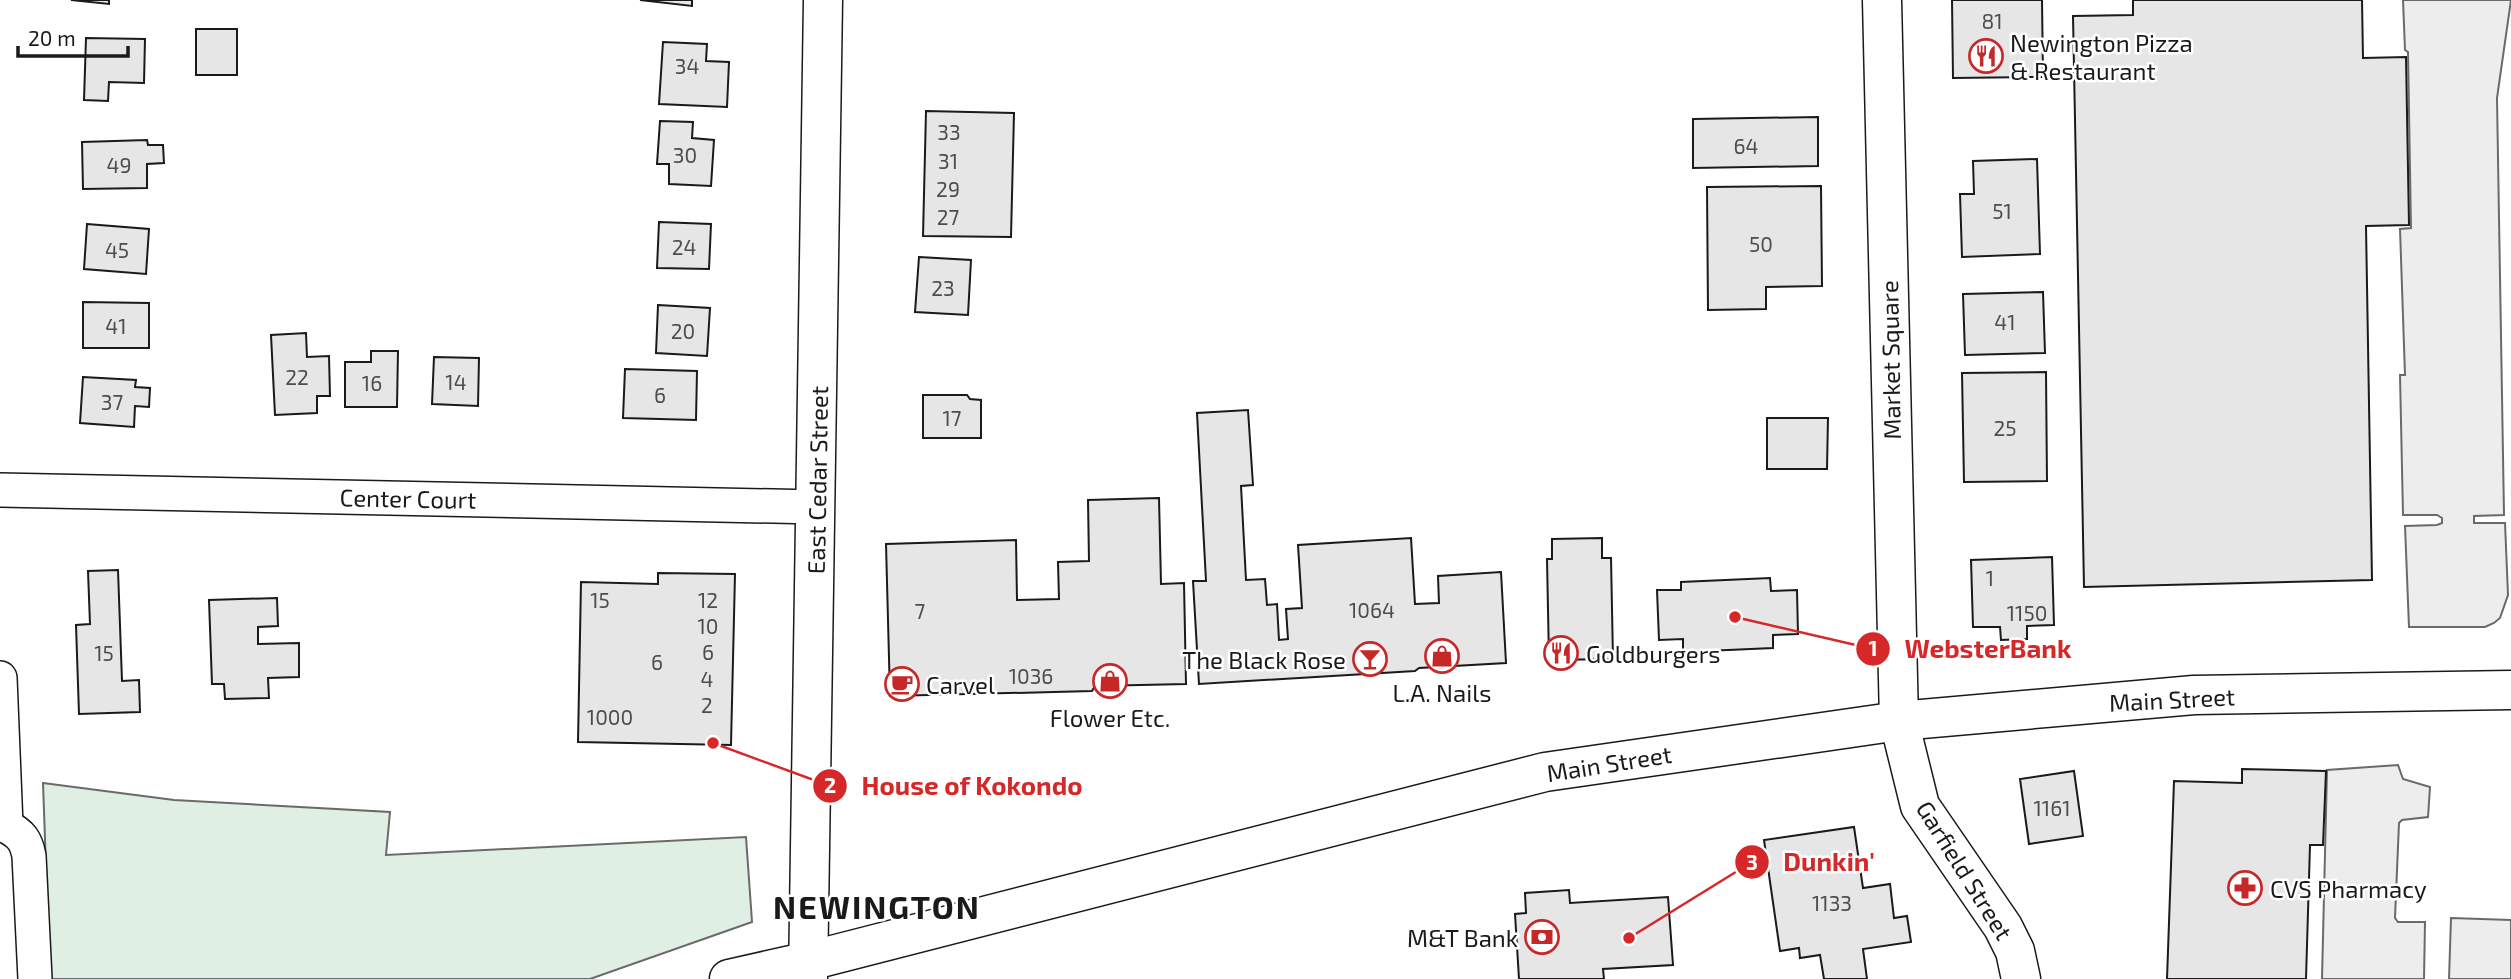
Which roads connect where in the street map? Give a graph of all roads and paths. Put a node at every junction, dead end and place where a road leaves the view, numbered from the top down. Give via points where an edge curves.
1 (824, 0) edge
2 (1882, 0) edge
3 (0, 490) edge
4 (817, 507) junction
5 (0, 678) edge
6 (2511, 691) edge
7 (1899, 720) junction
8 (3, 829) edge
9 (809, 970) edge
10 (35, 979) edge
11 (729, 979) edge
12 (2021, 979) edge

1 - 4 main road, East Cedar Street
2 - 7 main road, Market Square
3 - 4 street, Center Court
4 - 9 main road, East Cedar Street
5 - 8 street
6 - 7 main road, Main Street via 2194,695
7 - 9 main road, Main Street via 1545,772
7 - 12 main road, Garfield Street via 1920,806 2003,927 2015,950
8 - 10 street via 19,833 29,856
9 - 11 main road, Main Street

